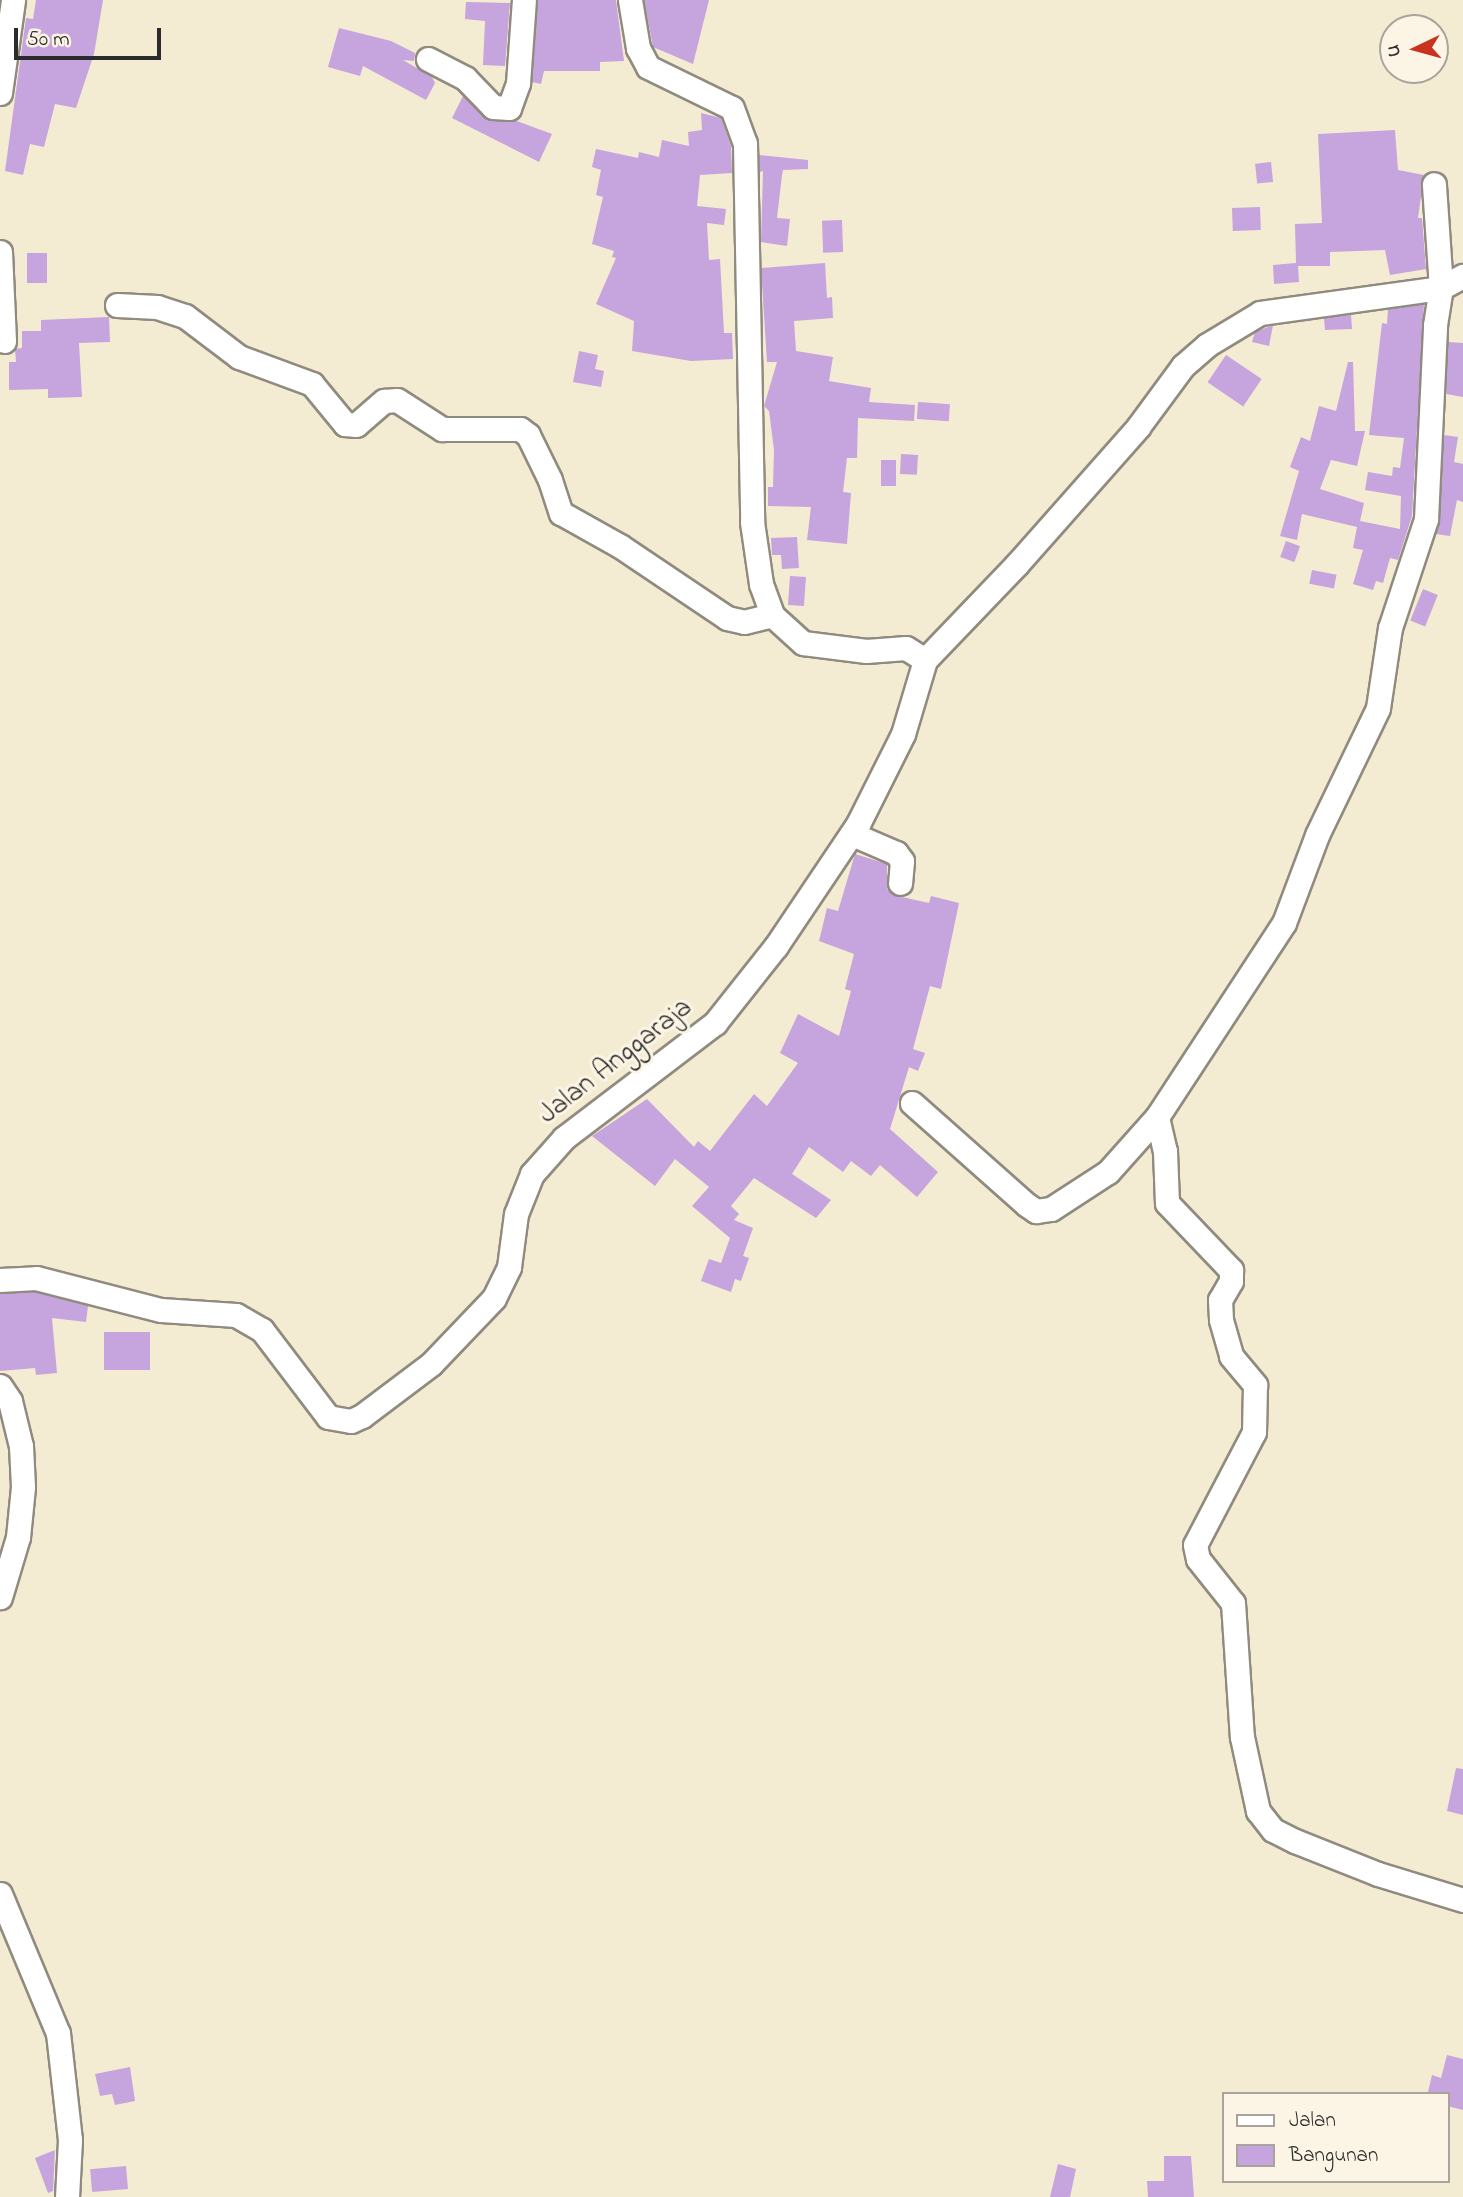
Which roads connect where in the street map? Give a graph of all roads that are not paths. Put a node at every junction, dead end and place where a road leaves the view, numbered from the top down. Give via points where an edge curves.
1 (13, 0) edge
2 (524, 0) edge
3 (630, 0) edge
4 (428, 60) dead end
5 (0, 93) edge
6 (1434, 184) dead end
7 (0, 252) edge
8 (1463, 276) edge
9 (1441, 289) junction
10 (117, 305) dead end
11 (4, 341) dead end
12 (772, 615) junction
13 (925, 660) junction
14 (852, 834) junction
15 (900, 883) dead end
16 (912, 1102) dead end
17 (1157, 1116) junction
18 (0, 1280) edge
19 (0, 1386) edge
20 (0, 1597) edge
21 (0, 1895) edge
22 (1463, 1900) edge
23 (67, 2197) edge

1 - 5 street
2 - 4 street via 518,83 509,107 494,107 465,78
3 - 12 street via 638,48 648,67 732,108 745,143 752,522 761,584
6 - 9 street
7 - 11 street
8 - 9 street
9 - 13 street via 1260,313 1207,345 1183,366 1138,428 1017,564
9 - 17 street via 1435,325 1426,519 1390,628 1378,708 1317,835 1284,923
10 - 12 street via 157,307 185,316 218,336 239,357 312,384 345,424 356,425 384,401 397,400 442,429 520,429 528,435 550,480 561,513 620,546 727,618 744,622
12 - 13 street via 803,643 866,651 906,648
13 - 14 street, Jalan Anggaraja via 903,734
14 - 15 street via 896,853 901,861
14 - 18 street, Jalan Anggaraja via 776,946 716,1023 564,1138 532,1174 516,1214 509,1267 494,1298 431,1364 362,1416 351,1421 328,1417 262,1330 236,1315 161,1310 36,1278
16 - 17 street via 1027,1205 1045,1211 1108,1171
17 - 22 street via 1165,1151 1167,1203 1231,1270 1231,1281 1220,1300 1222,1320 1231,1356 1255,1385 1254,1432 1195,1545 1198,1559 1233,1603 1242,1737 1258,1811 1273,1830 1295,1841 1378,1874
19 - 20 street via 10,1401 21,1446 23,1487 18,1537
21 - 23 street via 58,2033 70,2140

